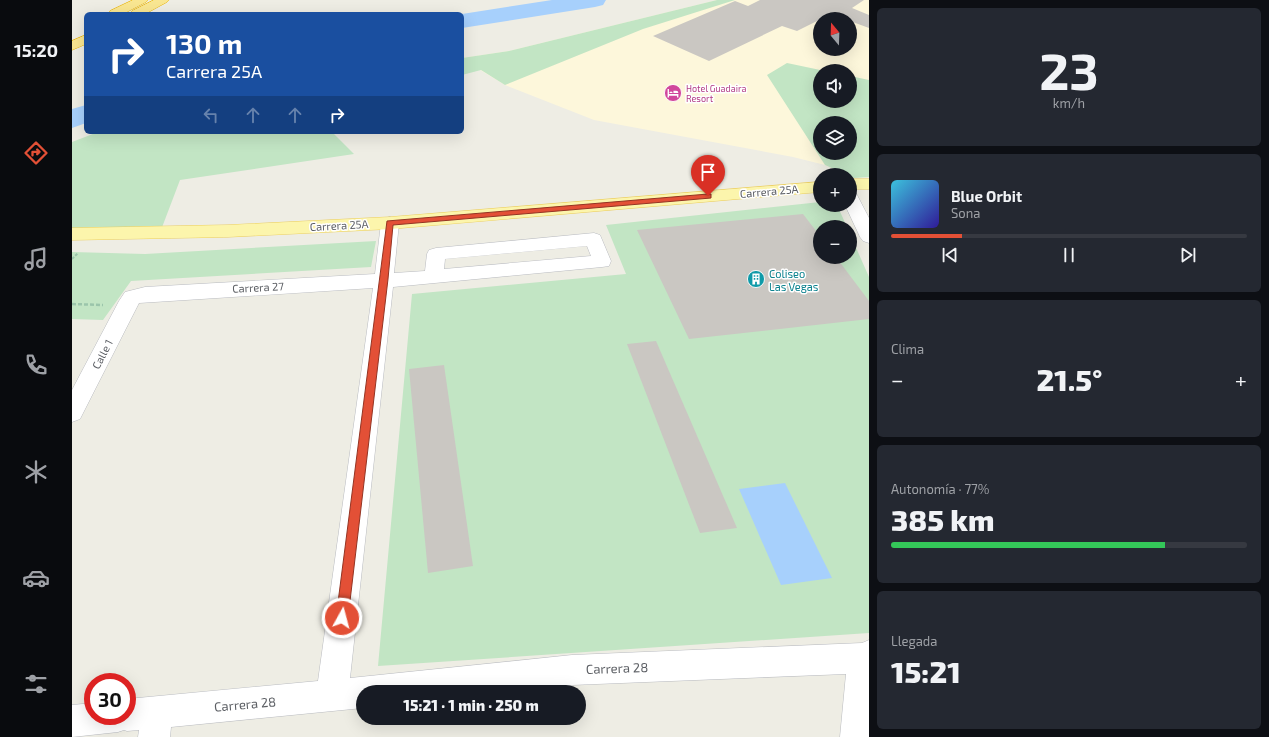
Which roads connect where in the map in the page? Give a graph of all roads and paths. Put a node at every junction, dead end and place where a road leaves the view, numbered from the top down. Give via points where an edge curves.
1 (142, 0) edge
2 (163, 0) edge
3 (118, 12) edge
4 (140, 12) edge
5 (84, 29) edge
6 (72, 34) edge
7 (84, 40) edge
8 (72, 46) edge
9 (860, 187) edge
10 (813, 188) edge
11 (390, 223) junction
12 (72, 234) edge
13 (869, 237) edge
14 (434, 277) junction
15 (384, 279) junction
16 (129, 301) junction
17 (72, 304) edge
18 (72, 412) edge
19 (866, 657) edge
20 (430, 685) edge
21 (356, 693) edge
22 (865, 695) edge
23 (332, 696) junction
24 (84, 720) edge
25 (72, 721) edge
26 (146, 721) edge
27 (856, 737) edge

1 - 3 highway
2 - 4 highway
5 - 6 highway
7 - 8 highway
9 - 13 street
10 - 11 main road, Carrera 25A
11 - 12 main road, Carrera 25A via 228,231
11 - 15 street
14 - 14 street, Carrera 27 via 480,273 602,261 594,239 436,254
14 - 15 street, Carrera 27
15 - 16 street, Carrera 27 via 145,294
15 - 23 street
16 - 17 path
16 - 18 street, Calle 1
19 - 20 street, Carrera 28 via 572,670
19 - 22 street
21 - 23 street, Carrera 28
22 - 27 street
23 - 26 street, Carrera 28
24 - 25 street

